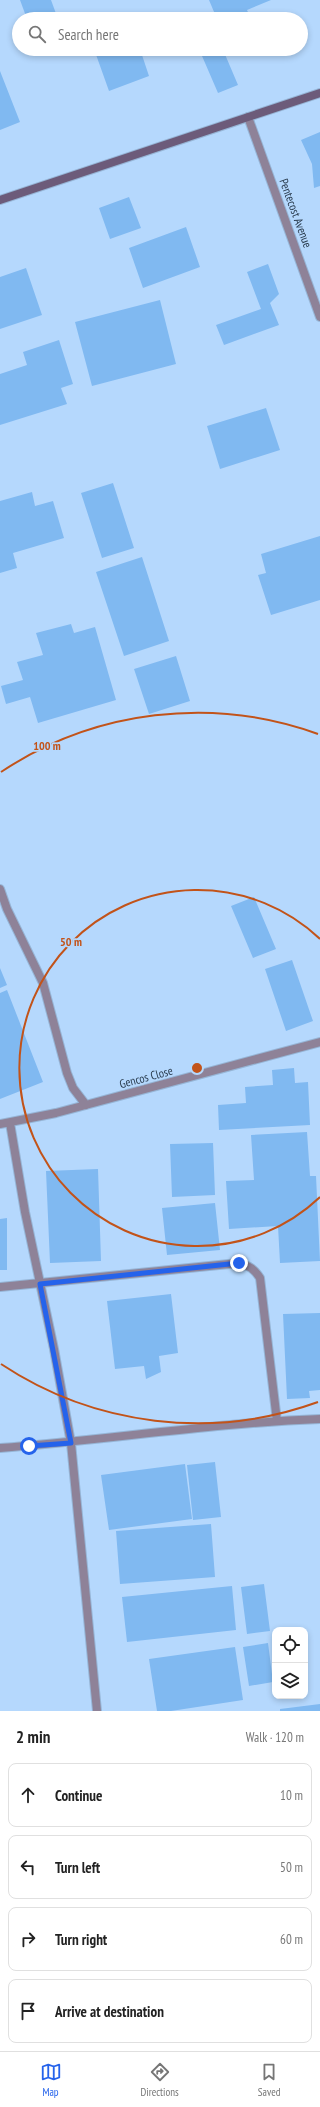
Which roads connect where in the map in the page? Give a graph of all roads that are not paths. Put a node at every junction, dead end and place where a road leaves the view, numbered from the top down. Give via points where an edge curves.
1 (320, 93) edge
2 (248, 117) junction
3 (0, 200) edge
4 (320, 317) edge
5 (0, 889) edge
6 (320, 1042) edge
7 (86, 1105) junction
8 (10, 1123) junction
9 (0, 1124) edge
10 (40, 1284) junction
11 (0, 1287) edge
12 (320, 1419) edge
13 (278, 1421) junction
14 (71, 1443) junction
15 (0, 1448) edge
16 (96, 1711) edge

1 - 2 main road
2 - 3 main road
2 - 4 street, Pentecost Avenue
5 - 7 street via 42,983 67,1073 73,1088
6 - 7 street, Gencos Close
7 - 8 street, Gencos Close
8 - 9 street, Gencos Close
8 - 10 street
10 - 11 street
10 - 13 street via 239,1263 250,1266 260,1278
10 - 14 street
12 - 13 street
13 - 14 street
14 - 15 street
14 - 16 street

